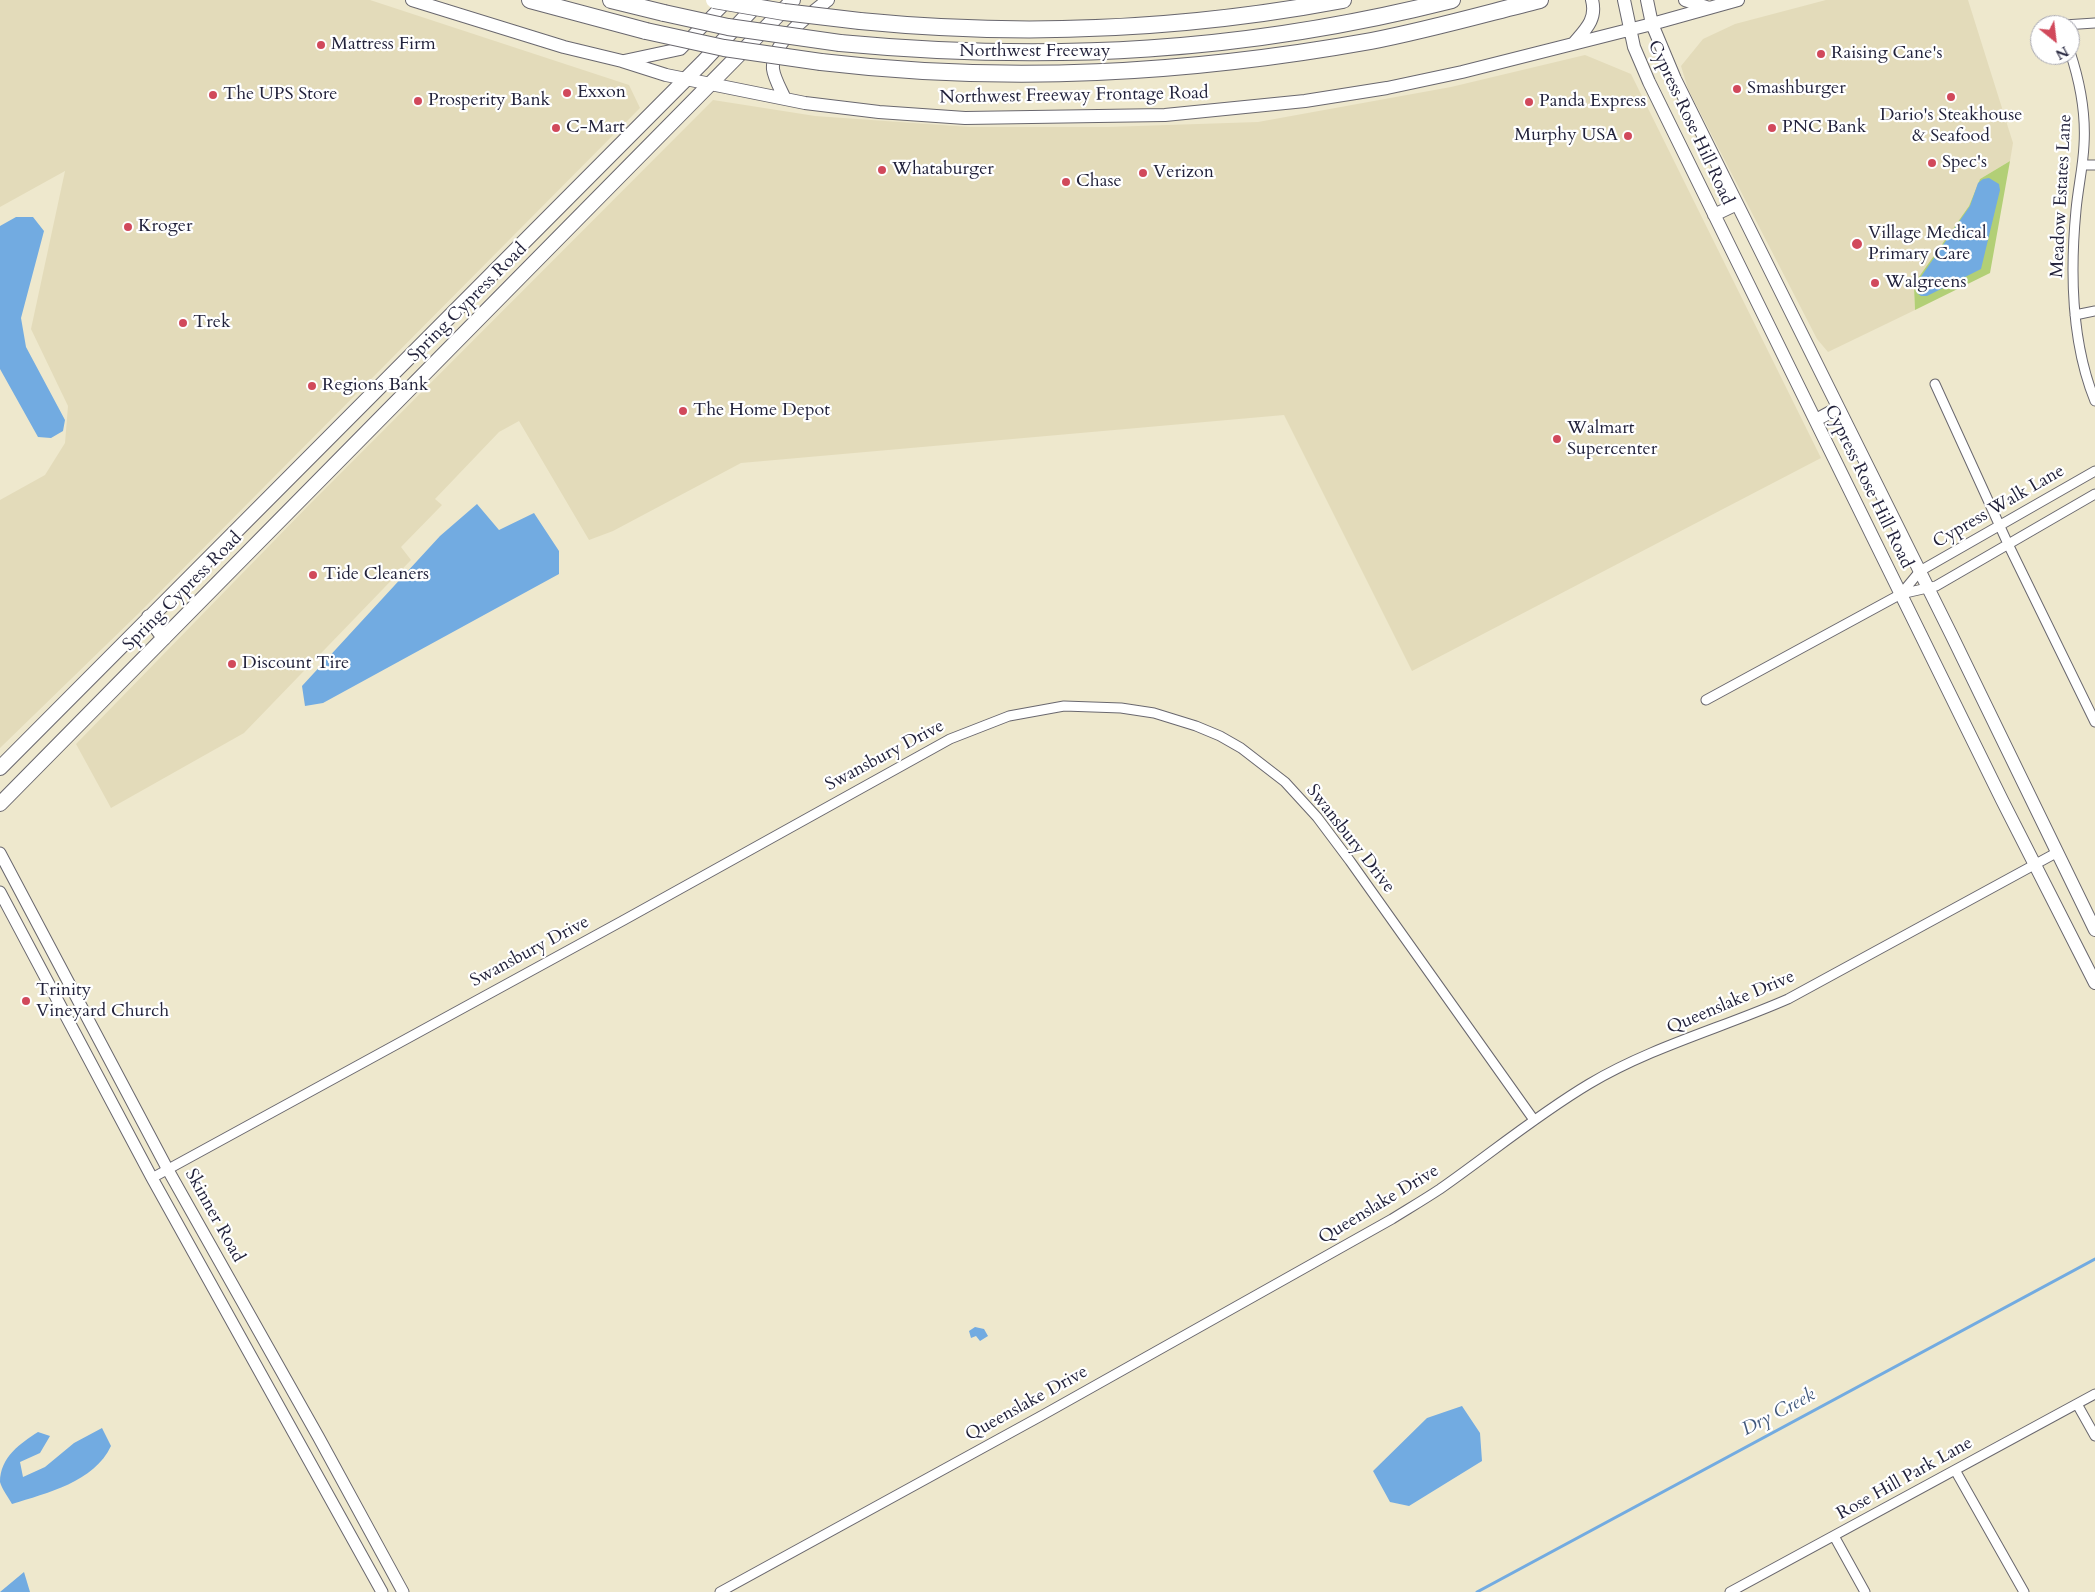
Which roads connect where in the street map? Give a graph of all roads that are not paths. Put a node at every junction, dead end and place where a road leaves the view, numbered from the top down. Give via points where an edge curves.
1 (412, 0) edge
2 (530, 0) edge
3 (610, 0) edge
4 (714, 0) edge
5 (728, 0) edge
6 (761, 0) edge
7 (793, 0) edge
8 (828, 0) edge
9 (1343, 0) edge
10 (1452, 0) edge
11 (1540, 0) edge
12 (1592, 0) edge
13 (1624, 0) edge
14 (1646, 0) edge
15 (1685, 0) edge
16 (1738, 0) edge
17 (1709, 8) junction
18 (2095, 23) edge
19 (1652, 24) junction
20 (2080, 24) edge
21 (1629, 29) junction
22 (1574, 43) junction
23 (622, 61) junction
24 (2074, 65) edge
25 (686, 78) junction
26 (712, 83) junction
27 (785, 99) junction
28 (2082, 165) junction
29 (2095, 165) edge
30 (1737, 204) junction
31 (1714, 215) junction
32 (465, 300) junction
33 (2095, 311) edge
34 (483, 314) junction
35 (2075, 315) junction
36 (1935, 384) dead end
37 (2095, 401) edge
38 (1838, 408) junction
39 (1816, 420) junction
40 (2095, 471) edge
41 (285, 481) junction
42 (2095, 494) edge
43 (303, 496) junction
44 (1999, 526) junction
45 (2008, 544) junction
46 (1920, 571) junction
47 (1929, 590) junction
48 (1901, 594) junction
49 (149, 617) junction
50 (164, 638) junction
51 (1706, 700) dead end
52 (2094, 717) edge
53 (0, 768) edge
54 (0, 804) edge
55 (0, 853) edge
56 (2056, 853) junction
57 (2036, 864) junction
58 (0, 892) edge
59 (2095, 930) edge
60 (2095, 983) edge
61 (94, 1029) junction
62 (77, 1038) junction
63 (1534, 1120) junction
64 (168, 1170) junction
65 (152, 1178) junction
66 (268, 1348) junction
67 (251, 1357) junction
68 (2095, 1394) edge
69 (2077, 1404) junction
70 (2095, 1436) edge
71 (1956, 1470) junction
72 (1834, 1536) junction
73 (382, 1592) edge
74 (403, 1592) edge
75 (720, 1592) edge
76 (1730, 1592) edge
77 (1865, 1592) edge
78 (2024, 1592) edge

1 - 23 main road, Northwest Freeway Frontage Road
2 - 11 highway, Northwest Freeway, bridge via 724,48 821,62 915,70 1086,74 1200,66 1370,41
3 - 10 highway, bridge via 728,27 840,43 913,50 1079,53 1147,50 1311,31
4 - 9 highway, Northwest Freeway, bridge via 784,12 908,26 1009,30 1116,28 1206,21
5 - 23 main road via 680,49
6 - 25 main road, Spring Cypress Road
7 - 26 main road, Spring Cypress Road
8 - 27 main road via 799,23 778,48 773,69
12 - 22 main road via 1592,20
13 - 21 main road, Cypress Rose Hill Road
14 - 19 main road, Cypress Rose Hill Road
15 - 17 main road
16 - 17 main road, Northwest Freeway Frontage Road
17 - 19 main road, Northwest Freeway Frontage Road
18 - 20 street
19 - 21 main road, Northwest Freeway Frontage Road
19 - 30 main road, Cypress Rose Hill Road
21 - 22 main road, Northwest Freeway Frontage Road
21 - 31 main road, Cypress Rose Hill Road via 1649,82
22 - 27 main road, Northwest Freeway Frontage Road via 1387,88 1262,107 1165,115 965,118 879,112
23 - 25 main road, Northwest Freeway Frontage Road
24 - 28 street, Meadow Estates Lane via 2083,112
25 - 26 main road, Northwest Freeway Frontage Road
25 - 32 main road, Spring Cypress Road
26 - 27 main road, Northwest Freeway Frontage Road
26 - 34 main road, Spring Cypress Road
28 - 29 street
28 - 35 street, Meadow Estates Lane via 2073,244
30 - 31 main road
30 - 38 main road, Cypress Rose Hill Road
31 - 39 main road, Cypress Rose Hill Road
32 - 34 main road
32 - 41 main road, Spring Cypress Road
33 - 35 street
34 - 43 main road, Spring Cypress Road
35 - 37 street, Meadow Estates Lane via 2084,367
36 - 44 street
38 - 39 main road
38 - 46 main road, Cypress Rose Hill Road
39 - 48 main road, Cypress Rose Hill Road
40 - 44 street, Cypress Walk Lane
41 - 43 main road
41 - 49 main road, Spring Cypress Road
42 - 45 street, Cypress Walk Lane
43 - 50 main road, Spring Cypress Road
44 - 45 street
44 - 46 street, Cypress Walk Lane
45 - 47 street, Cypress Walk Lane
45 - 52 street
46 - 47 main road, Cypress Rose Hill Road
46 - 48 street, Cypress Walk Lane
47 - 48 street, Cypress Walk Lane
47 - 56 main road, Cypress Rose Hill Road
48 - 51 street, Cypress Walk Lane
48 - 57 main road, Cypress Rose Hill Road
49 - 50 main road
49 - 53 main road, Spring Cypress Road
50 - 54 main road, Spring Cypress Road
55 - 61 street, Skinner Road
56 - 57 street, Queenslake Drive
56 - 59 main road, Cypress Rose Hill Road
57 - 60 main road, Cypress Rose Hill Road
57 - 63 street, Queenslake Drive via 1821,982 1750,1016 1622,1066
58 - 62 street, Skinner Road
61 - 62 street
61 - 64 street, Skinner Road
62 - 65 street, Skinner Road
63 - 64 street, Swansbury Drive via 1350,860 1285,782 1241,748 1196,726 1154,713 1064,706 1009,716 950,739
63 - 75 street, Queenslake Drive via 1438,1190 1384,1223
64 - 65 street, Swansbury Drive
64 - 66 street, Skinner Road
65 - 67 street, Skinner Road
66 - 67 street
66 - 74 street, Skinner Road
67 - 73 street, Skinner Road
68 - 69 street, Rose Hill Park Lane
69 - 70 street
69 - 71 street, Rose Hill Park Lane
71 - 72 street, Rose Hill Park Lane
71 - 78 street
72 - 76 street, Rose Hill Park Lane
72 - 77 street

